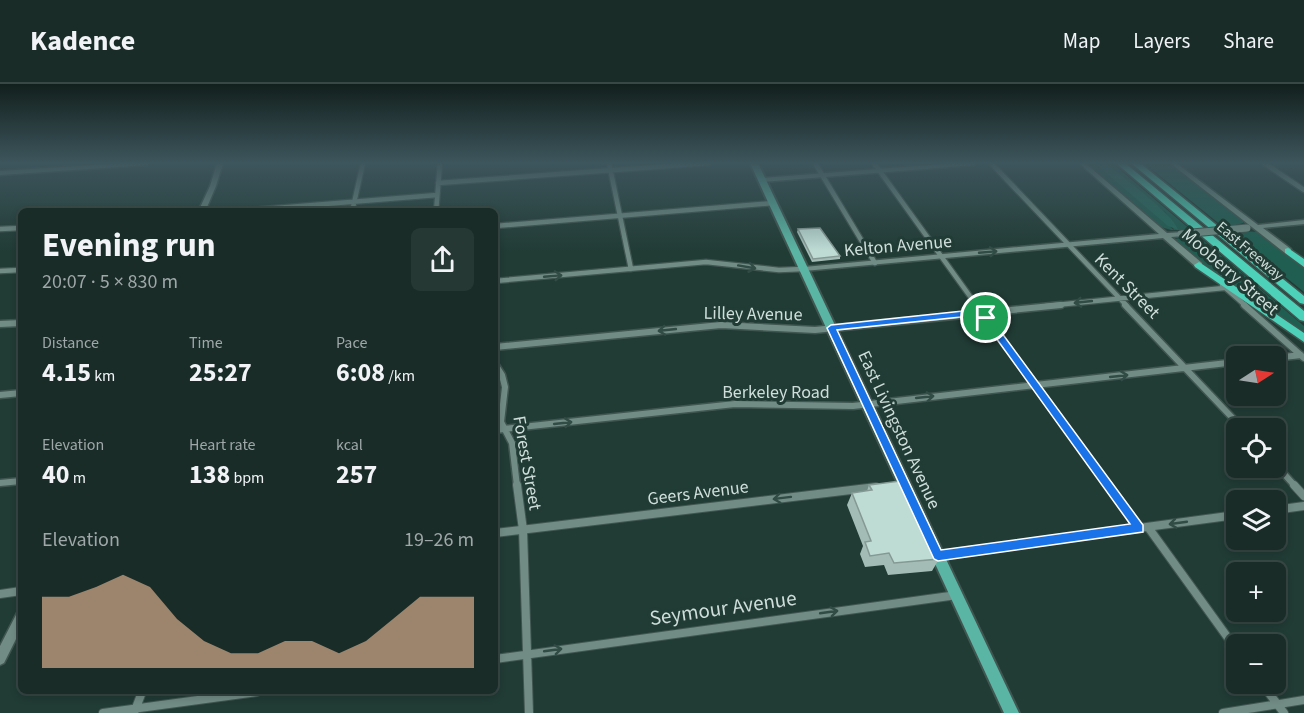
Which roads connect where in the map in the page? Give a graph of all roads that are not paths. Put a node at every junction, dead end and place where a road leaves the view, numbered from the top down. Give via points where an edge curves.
1 (210, 192) edge
2 (356, 192) edge
3 (615, 192) edge
4 (768, 192) edge
5 (832, 192) edge
6 (895, 192) edge
7 (1018, 192) edge
8 (1115, 192) edge
9 (1155, 192) edge
10 (1171, 192) edge
11 (1211, 192) edge
12 (437, 195) joint
13 (354, 202) junction
14 (773, 203) junction
15 (203, 208) edge
16 (278, 208) edge
17 (353, 208) edge
18 (436, 208) edge
19 (620, 215) junction
20 (1304, 222) edge
21 (498, 226) edge
22 (1256, 227) junction
23 (18, 228) edge
24 (0, 229) edge
25 (1165, 236) junction
26 (1066, 245) junction
27 (1288, 251) joint
28 (940, 257) junction
29 (875, 263) junction
30 (1304, 264) edge
31 (1199, 265) junction
32 (631, 269) junction
33 (804, 269) junction
34 (18, 270) edge
35 (0, 272) edge
36 (498, 281) edge
37 (1224, 288) junction
38 (1119, 298) junction
39 (1304, 301) edge
40 (982, 312) junction
41 (1304, 316) edge
42 (18, 322) edge
43 (0, 324) edge
44 (831, 328) junction
45 (1304, 338) edge
46 (498, 347) edge
47 (1302, 357) edge
48 (1286, 358) edge
49 (1226, 364) edge
50 (1186, 368) junction
51 (498, 369) edge
52 (1037, 385) junction
53 (18, 393) edge
54 (0, 395) edge
55 (867, 404) junction
56 (1233, 418) edge
57 (505, 429) junction
58 (498, 430) edge
59 (1286, 476) edge
60 (18, 481) edge
61 (0, 483) edge
62 (883, 486) edge
63 (1304, 496) edge
64 (1304, 506) edge
65 (1286, 508) edge
66 (1226, 516) edge
67 (1144, 528) junction
68 (523, 530) junction
69 (498, 533) edge
70 (938, 555) junction
71 (18, 591) edge
72 (0, 594) edge
73 (957, 595) junction
74 (18, 623) edge
75 (1226, 636) edge
76 (527, 654) junction
77 (498, 658) edge
78 (0, 659) edge
79 (141, 694) edge
80 (244, 694) edge
81 (1270, 694) edge
82 (1304, 700) edge
83 (1277, 704) junction
84 (135, 711) edge
85 (103, 713) edge
86 (529, 713) edge
87 (1012, 713) edge
88 (1223, 713) edge
89 (1284, 713) edge

1 - 15 main road
2 - 13 street
3 - 19 street
4 - 14 main road, East Livingston Avenue
5 - 29 street
6 - 28 street
7 - 26 street, Kent Street
8 - 25 main road, Mooberry Street
9 - 41 highway, East Freeway
10 - 39 highway, East Freeway
11 - 22 main road
12 - 13 street
12 - 18 street
13 - 16 street
13 - 17 street
14 - 19 street
14 - 33 main road, East Livingston Avenue
19 - 21 street
19 - 32 street
20 - 22 main road, Kelton Avenue
22 - 25 main road, Kelton Avenue, bridge
22 - 27 main road
23 - 24 street
25 - 26 main road, Kelton Avenue
25 - 31 main road, Mooberry Street
28 -> 26 main road, Kelton Avenue
26 - 38 street, Kent Street
27 - 30 highway
28 - 29 main road, Kelton Avenue
28 - 40 street
29 - 33 main road, Kelton Avenue
31 - 37 street, Mooberry Street
31 - 45 highway
32 -> 33 street, Kelton Avenue via 706,262 771,271
36 -> 32 street, Kelton Avenue
33 - 44 main road, East Livingston Avenue
34 - 35 street
37 - 38 street, Lilley Avenue
37 - 47 street, Mooberry Street
38 -> 40 street, Lilley Avenue
38 - 50 street, Kent Street
40 - 44 street, Lilley Avenue
40 - 52 street
42 - 43 street
44 -> 46 street, Lilley Avenue via 712,326
44 - 55 main road, East Livingston Avenue
47 - 48 street
49 - 50 street, Berkeley Road
52 -> 50 street, Berkeley Road
50 - 56 street, Kent Street
51 - 57 street, Forest Street via 505,387 501,422
55 -> 52 street, Berkeley Road
52 - 67 street
53 - 54 street
57 -> 55 street, Berkeley Road via 735,404
55 - 70 main road, East Livingston Avenue via 899,484
57 - 58 street, Berkeley Road
57 - 68 street, Forest Street via 510,435 518,477
59 - 63 street
60 - 61 street
62 -> 68 street, Geers Avenue
64 - 65 street
66 -> 67 street
67 - 70 street
67 - 75 street
68 - 69 street, Geers Avenue
68 - 76 street, Forest Street
70 - 73 main road, East Livingston Avenue
71 - 72 street
76 -> 73 street, Seymour Avenue
73 - 87 main road, East Livingston Avenue
74 - 78 main road
76 - 77 street, Seymour Avenue
76 - 86 street, Forest Street
79 - 84 street
80 - 84 street
81 - 83 street
82 - 83 street
83 - 88 street
83 - 89 street
84 - 85 street

